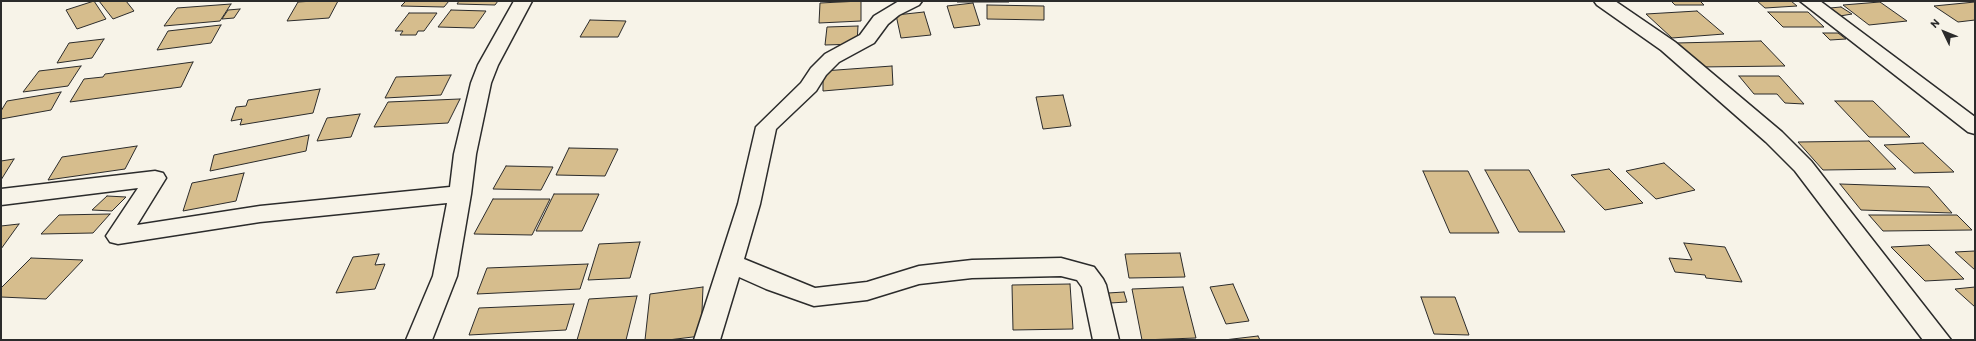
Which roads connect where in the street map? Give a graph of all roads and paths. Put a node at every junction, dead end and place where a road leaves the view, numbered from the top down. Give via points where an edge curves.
1 (523, 1) edge
2 (914, 1) edge
3 (1603, 1) edge
4 (1809, 1) edge
5 (1975, 127) edge
6 (460, 194) junction
7 (1, 197) edge
8 (730, 263) junction
9 (418, 340) edge
10 (707, 340) edge
11 (1106, 340) edge
12 (1938, 340) edge

1 - 6 street via 481,83 465,154
2 - 8 street via 892,11 881,20 867,39 832,58 818,72 809,87 766,127 749,204
3 - 12 street via 1668,46 1774,137 1803,166
4 - 5 street
6 - 7 street via 260,214 118,236 155,178
6 - 9 street via 445,276
8 - 10 street
8 - 11 street via 814,297 867,291 919,275 972,269 1061,267 1085,273 1094,285

